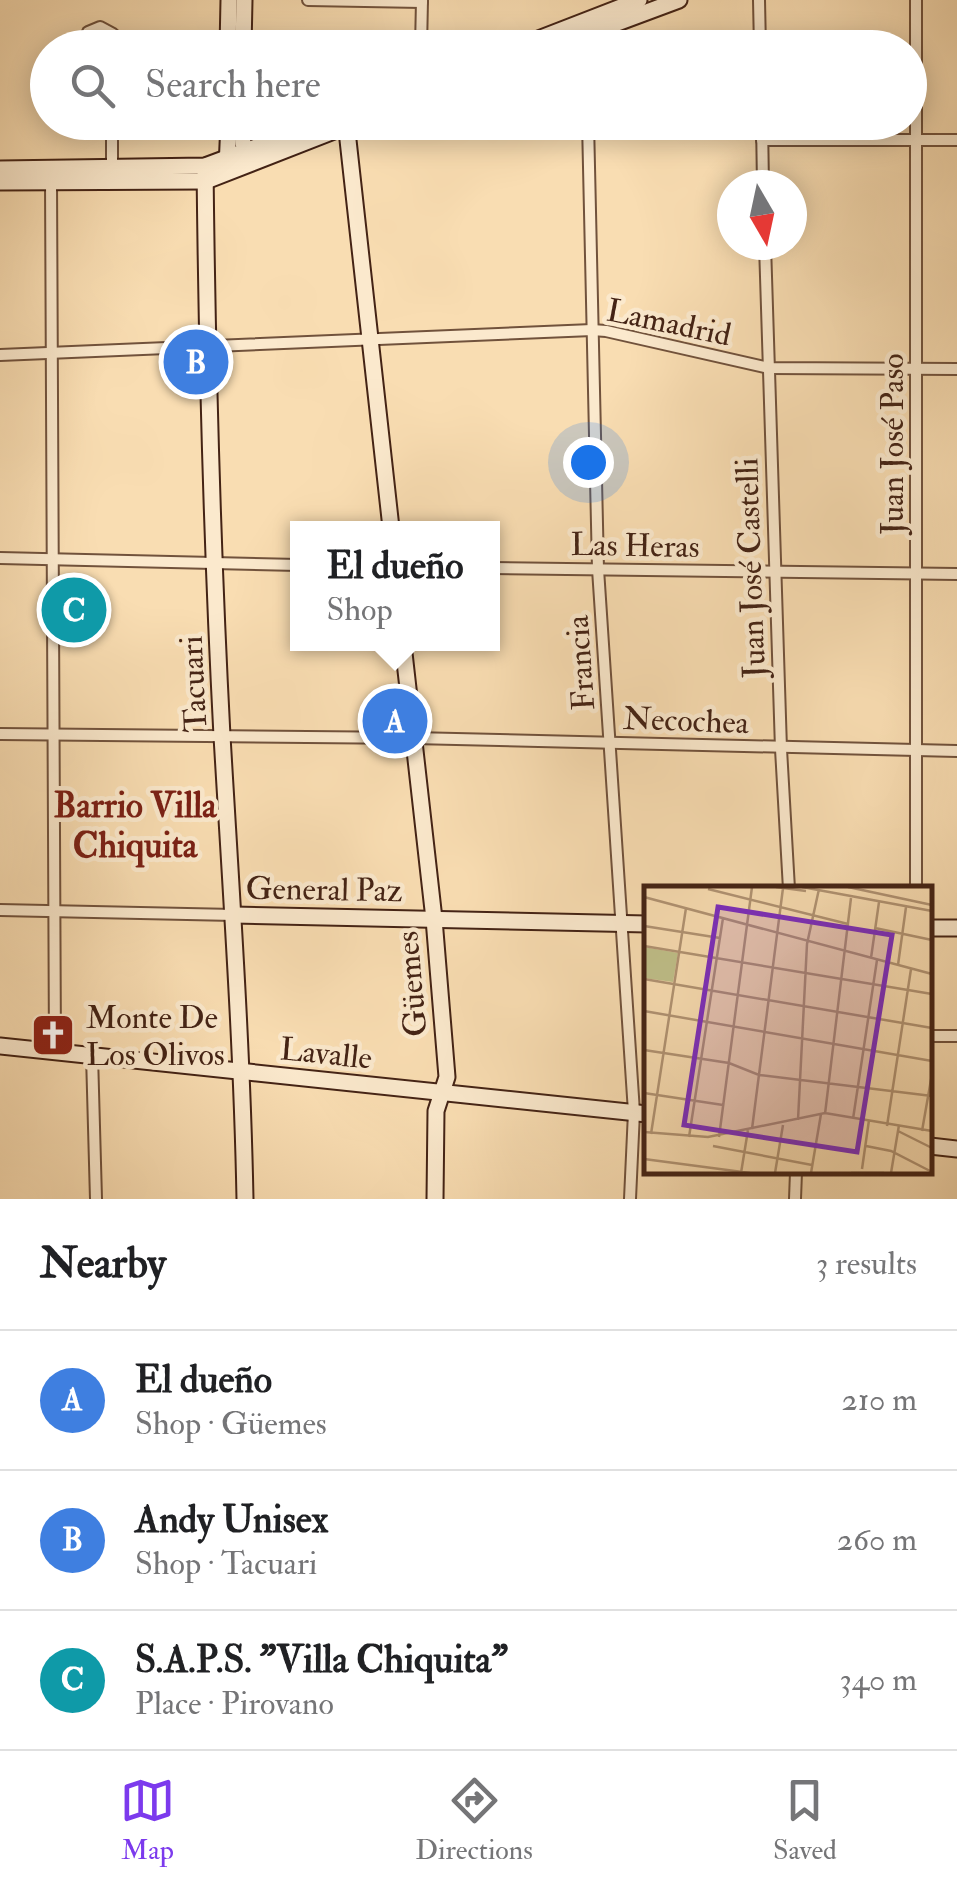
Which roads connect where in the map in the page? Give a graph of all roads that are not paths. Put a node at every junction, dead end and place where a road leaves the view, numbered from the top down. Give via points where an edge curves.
1 (229, 0) edge
2 (244, 0) edge
3 (308, 0) edge
4 (639, 0) edge
5 (679, 0) edge
6 (759, 0) edge
7 (916, 0) edge
8 (422, 1) edge
9 (604, 13) edge
10 (228, 30) edge
11 (243, 30) edge
12 (421, 30) edge
13 (760, 30) edge
14 (916, 30) edge
15 (112, 140) edge
16 (229, 140) edge
17 (245, 140) edge
18 (286, 140) edge
19 (302, 140) edge
20 (351, 140) edge
21 (588, 140) edge
22 (762, 140) joint
23 (914, 140) junction
24 (957, 140) edge
25 (249, 158) junction
26 (228, 167) junction
27 (0, 168) edge
28 (763, 170) edge
29 (205, 174) junction
30 (51, 176) junction
31 (112, 176) junction
32 (0, 182) edge
33 (765, 260) edge
34 (592, 330) junction
35 (370, 342) junction
36 (206, 347) junction
37 (50, 352) junction
38 (0, 354) edge
39 (769, 368) junction
40 (918, 369) junction
41 (957, 369) edge
42 (390, 521) edge
43 (0, 558) edge
44 (50, 558) junction
45 (215, 564) junction
46 (290, 565) edge
47 (500, 568) edge
48 (598, 569) junction
49 (775, 573) junction
50 (916, 574) junction
51 (957, 574) edge
52 (404, 651) edge
53 (0, 734) edge
54 (53, 734) junction
55 (222, 735) junction
56 (413, 738) junction
57 (610, 743) junction
58 (782, 749) junction
59 (916, 751) junction
60 (957, 751) edge
61 (790, 886) edge
62 (916, 886) edge
63 (0, 910) edge
64 (54, 910) junction
65 (234, 915) junction
66 (434, 920) junction
67 (621, 924) junction
68 (644, 924) edge
69 (0, 1046) edge
70 (55, 1051) junction
71 (92, 1056) junction
72 (242, 1072) junction
73 (442, 1093) junction
74 (641, 1113) edge
75 (932, 1146) edge
76 (957, 1149) edge
77 (796, 1174) edge
78 (96, 1199) edge
79 (245, 1199) edge
80 (435, 1199) edge
81 (630, 1199) edge
82 (795, 1199) edge

1 - 10 street
2 - 11 street
3 - 8 street
4 - 9 street
5 - 9 street
6 - 13 street
7 - 14 street, Juan José Paso
8 - 12 street
15 - 31 street
16 - 26 street
17 - 25 street
18 - 25 street
19 - 25 street
20 - 35 street
21 - 34 street, Francia
22 - 23 street
22 - 28 street
23 - 24 street
23 - 40 street, Juan José Paso
25 - 26 street
26 - 29 street
27 - 30 street
29 - 31 street
29 - 36 street, Tacuari
30 - 31 street
30 - 32 street
30 - 37 street
33 - 39 street, Juan José Castelli
34 - 35 street, Lamadrid
34 - 39 street, Lamadrid
34 - 48 street, Francia
35 - 36 street, Lamadrid
35 - 42 street
36 - 37 street
36 - 45 street, Tacuari
37 - 38 street
37 - 44 street
39 - 40 street, Lamadrid
39 - 49 street, Juan José Castelli
40 - 41 street, Lamadrid
40 - 50 street, Juan José Paso
43 - 44 street
44 - 45 street
44 - 54 street
45 - 46 street
45 - 55 street, Tacuari
47 - 48 street, Las Heras
48 - 49 street, Las Heras
48 - 57 street, Francia
49 - 50 street, Las Heras
49 - 58 street, Juan José Castelli
50 - 51 street, Las Heras
50 - 59 street, Juan José Paso
52 - 56 street, Güemes
53 - 54 street
54 - 55 street
54 - 64 street
55 - 56 street, Necochea
55 - 65 street, Tacuari
56 - 57 street, Necochea
56 - 66 street, Güemes
57 - 58 street, Necochea
57 - 67 street, Francia
58 - 59 street, Necochea
58 - 61 street, Juan José Castelli
59 - 60 street, Necochea
59 - 62 street, Juan José Paso
63 - 64 street, General Paz
64 - 65 street, General Paz
64 - 70 street
65 - 66 street, General Paz
65 - 72 street, Tacuari
66 - 67 street, General Paz
66 - 73 street, Güemes via 447,1077
67 - 68 street, General Paz
67 - 74 street, Francia
69 - 70 street, Lavalle
70 - 71 street, Lavalle
71 - 72 street, Lavalle
71 - 78 street
72 - 73 street, Lavalle
72 - 79 street, Tacuari
73 - 74 street, Lavalle
73 - 80 street, Güemes
74 - 81 street, Francia
75 - 76 street
77 - 82 street

